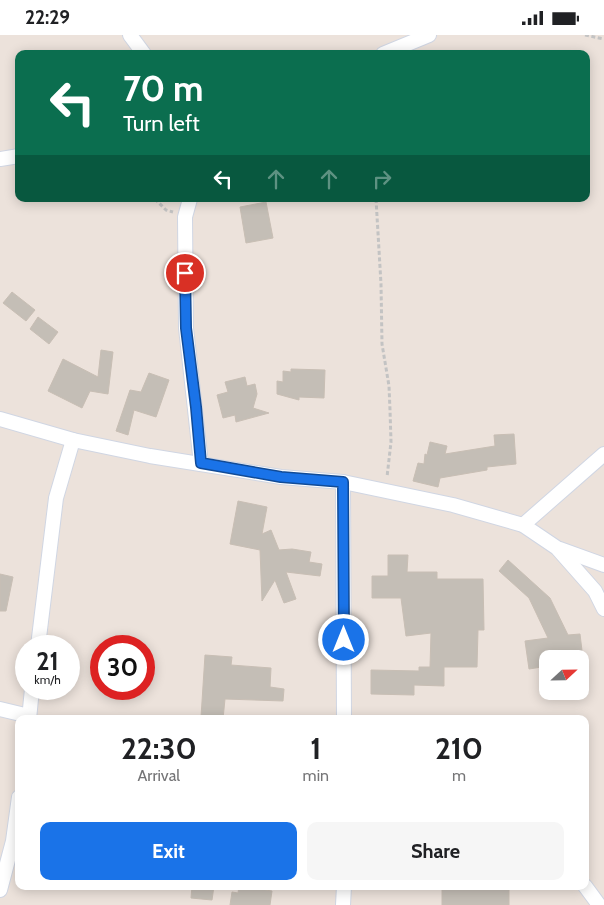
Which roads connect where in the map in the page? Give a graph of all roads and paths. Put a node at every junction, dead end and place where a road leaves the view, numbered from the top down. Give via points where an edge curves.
1 (130, 35) edge
2 (429, 35) edge
3 (585, 35) edge
4 (604, 39) edge
5 (141, 50) edge
6 (393, 50) edge
7 (15, 157) edge
8 (0, 159) edge
9 (158, 202) edge
10 (189, 202) edge
11 (376, 202) edge
12 (185, 217) junction
13 (0, 419) edge
14 (73, 440) junction
15 (604, 454) edge
16 (201, 463) junction
17 (343, 482) junction
18 (387, 492) junction
19 (523, 525) junction
20 (557, 548) junction
21 (604, 565) edge
22 (604, 609) edge
23 (39, 635) edge
24 (31, 700) edge
25 (0, 709) edge
26 (22, 715) edge
27 (29, 715) edge
28 (344, 715) edge
29 (15, 826) edge
30 (0, 890) edge
31 (344, 890) edge
32 (588, 890) edge
33 (343, 905) edge
34 (599, 905) edge

1 - 5 street
2 - 6 street
3 - 4 path
7 - 8 street
9 - 12 path via 166,210
10 - 12 street
11 - 18 path via 382,344 390,410
12 - 16 street via 186,328
13 - 14 street
14 - 16 street
14 - 23 street via 56,498
15 - 19 street
16 - 17 street via 281,477
17 - 18 street
17 - 28 street
18 - 19 street via 452,505
19 - 20 street
20 - 21 street
20 - 22 street via 595,591
24 - 27 street
25 - 26 street
29 - 30 street
31 - 33 street
32 - 34 street

